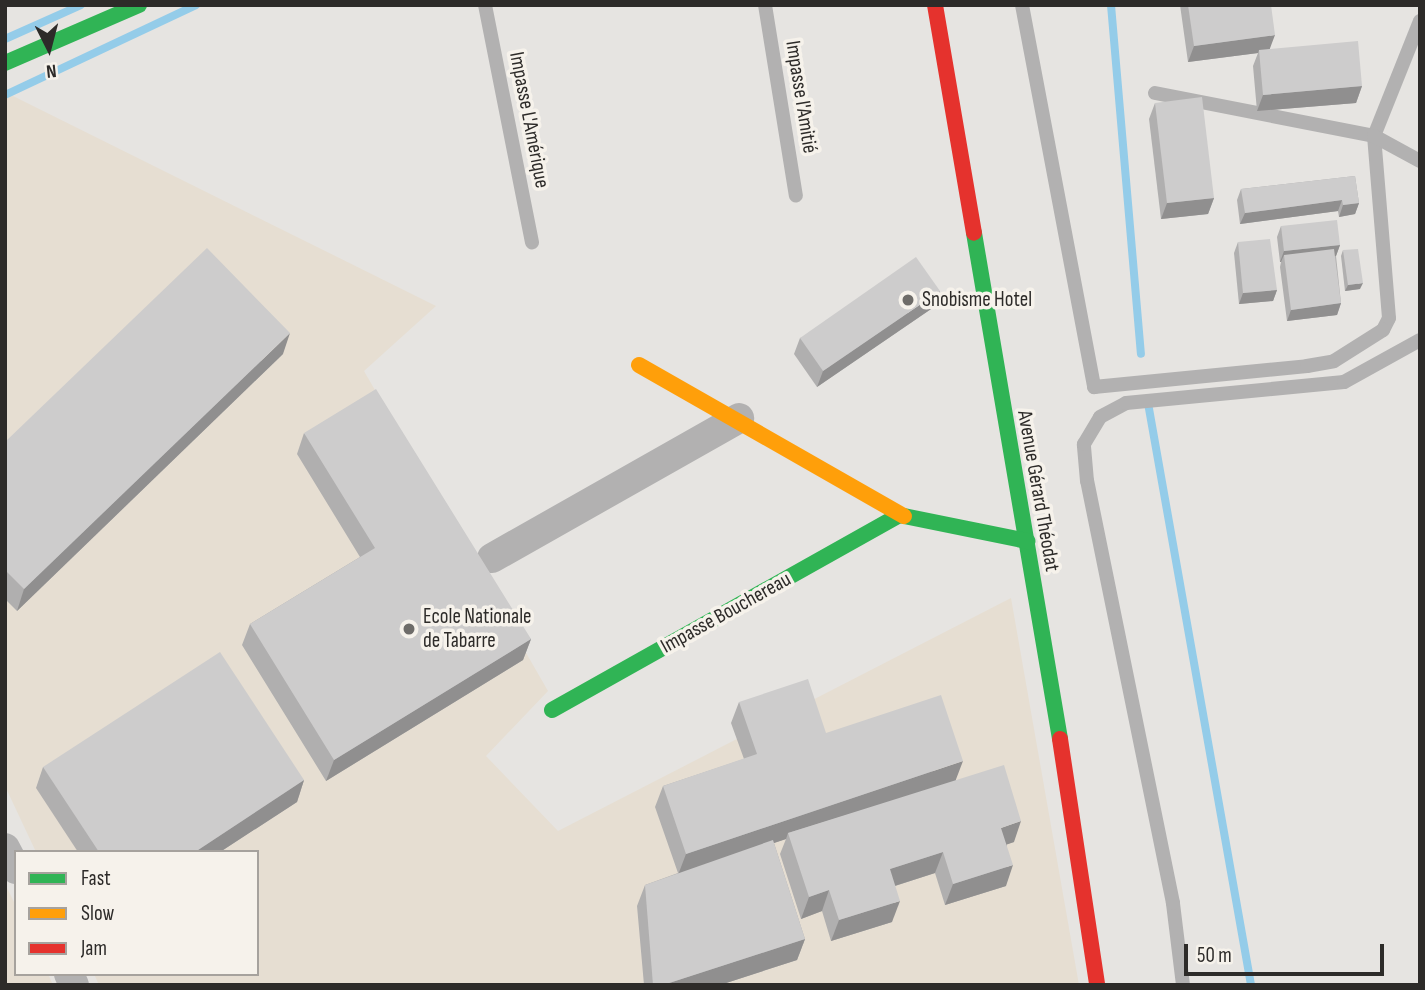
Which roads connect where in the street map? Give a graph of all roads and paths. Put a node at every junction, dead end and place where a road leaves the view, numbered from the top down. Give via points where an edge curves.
1 (139, 5) edge
2 (485, 5) edge
3 (765, 5) edge
4 (935, 5) edge
5 (1022, 5) edge
6 (1420, 21) edge
7 (5, 63) edge
8 (1155, 93) dead end
9 (1374, 136) junction
10 (1420, 161) edge
11 (796, 196) dead end
12 (532, 242) dead end
13 (1420, 340) edge
14 (639, 365) dead end
15 (739, 418) junction
16 (900, 515) junction
17 (1027, 541) junction
18 (492, 558) dead end
19 (552, 710) dead end
20 (5, 848) edge
21 (14, 865) edge
22 (1097, 985) edge
23 (1183, 985) edge

1 - 7 street
2 - 12 lane, Impasse L'Amérique
3 - 11 lane, Impasse l'Amitié
4 - 17 street, Avenue Gérard Théodat
5 - 9 lane via 1094,387 1316,365 1334,361 1383,330 1389,318
6 - 9 lane
8 - 9 lane
9 - 10 lane
13 - 23 lane via 1345,382 1126,403 1100,416 1084,444 1087,481 1173,903
14 - 15 street
15 - 16 street
15 - 18 street
16 - 17 street
16 - 19 street, Impasse Bouchereau
17 - 22 street, Avenue Gérard Théodat
20 - 21 street

